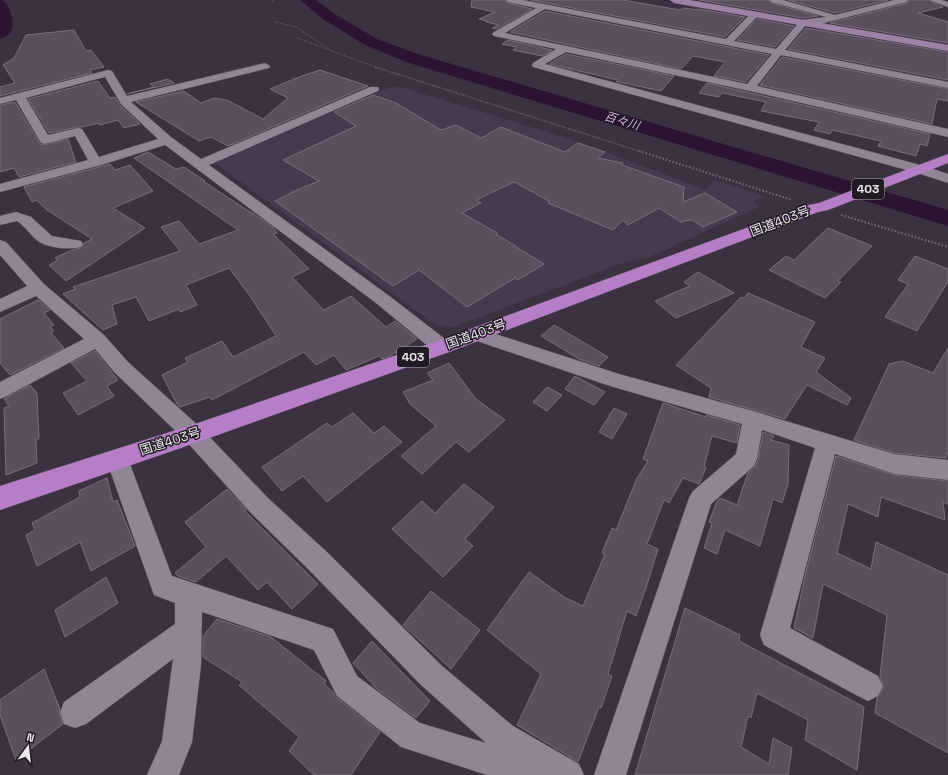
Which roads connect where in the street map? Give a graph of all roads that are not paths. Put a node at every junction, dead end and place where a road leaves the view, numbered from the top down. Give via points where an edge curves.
1 (510, 0) edge
2 (674, 0) edge
3 (774, 0) edge
4 (904, 0) edge
5 (933, 0) edge
6 (587, 4) dead end
7 (948, 5) edge
8 (544, 7) junction
9 (573, 13) junction
10 (755, 14) junction
11 (835, 16) junction
12 (804, 22) junction
13 (727, 43) junction
14 (565, 48) junction
15 (948, 48) edge
16 (779, 53) junction
17 (265, 66) dead end
18 (948, 85) edge
19 (750, 88) junction
20 (374, 89) dead end
21 (19, 96) junction
22 (124, 100) junction
23 (0, 101) edge
24 (948, 133) edge
25 (167, 140) junction
26 (948, 158) edge
27 (96, 162) junction
28 (201, 164) junction
29 (917, 170) junction
30 (948, 178) edge
31 (0, 188) edge
32 (0, 221) edge
33 (75, 244) dead end
34 (0, 245) edge
35 (38, 288) junction
36 (0, 306) edge
37 (477, 334) junction
38 (96, 340) junction
39 (442, 347) junction
40 (0, 391) edge
41 (753, 419) junction
42 (193, 434) junction
43 (827, 444) junction
44 (117, 459) junction
45 (948, 470) edge
46 (0, 498) edge
47 (189, 595) junction
48 (188, 631) junction
49 (868, 686) dead end
50 (74, 713) dead end
51 (162, 775) edge
52 (537, 775) edge
53 (568, 775) edge
54 (610, 775) edge

1 - 8 street
2 - 10 street
3 - 11 street
4 - 11 street
5 - 7 street
6 - 9 street
8 - 9 street
8 - 14 street via 497,34
9 - 13 street
10 - 12 street
10 - 13 street
11 - 12 street via 816,22
12 - 15 street
12 - 16 street
13 - 16 street
14 - 19 street
14 - 29 street via 537,65
16 - 18 street
16 - 19 street
17 - 22 street
19 - 24 street
20 - 28 street
21 - 22 street via 108,73
21 - 23 street
21 - 27 street via 45,140 78,132
22 - 25 street
25 - 27 street
25 - 28 street
26 - 29 highway, 国道403号 / 403
27 - 31 street
28 - 39 street
29 - 30 street
29 - 37 highway, 国道403号 / 403
32 - 33 street via 11,216 26,218 45,239
34 - 35 street
35 - 36 street
35 - 38 street
37 - 39 highway, 国道403号 / 403
37 - 41 street via 616,381
38 - 40 street
38 - 42 street via 121,368
39 - 42 highway, 国道403号 / 403
41 - 43 street
41 - 54 street via 746,459 701,498
42 - 44 highway, 国道403号 / 403
42 - 53 street via 260,506 431,675 502,737
43 - 45 street via 894,464
43 - 49 street via 774,635
44 - 46 highway, 国道403号 / 403
44 - 47 street via 162,586
47 - 48 street
47 - 52 street via 322,639 347,686 412,736
48 - 50 street
48 - 51 street via 187,665 177,742

